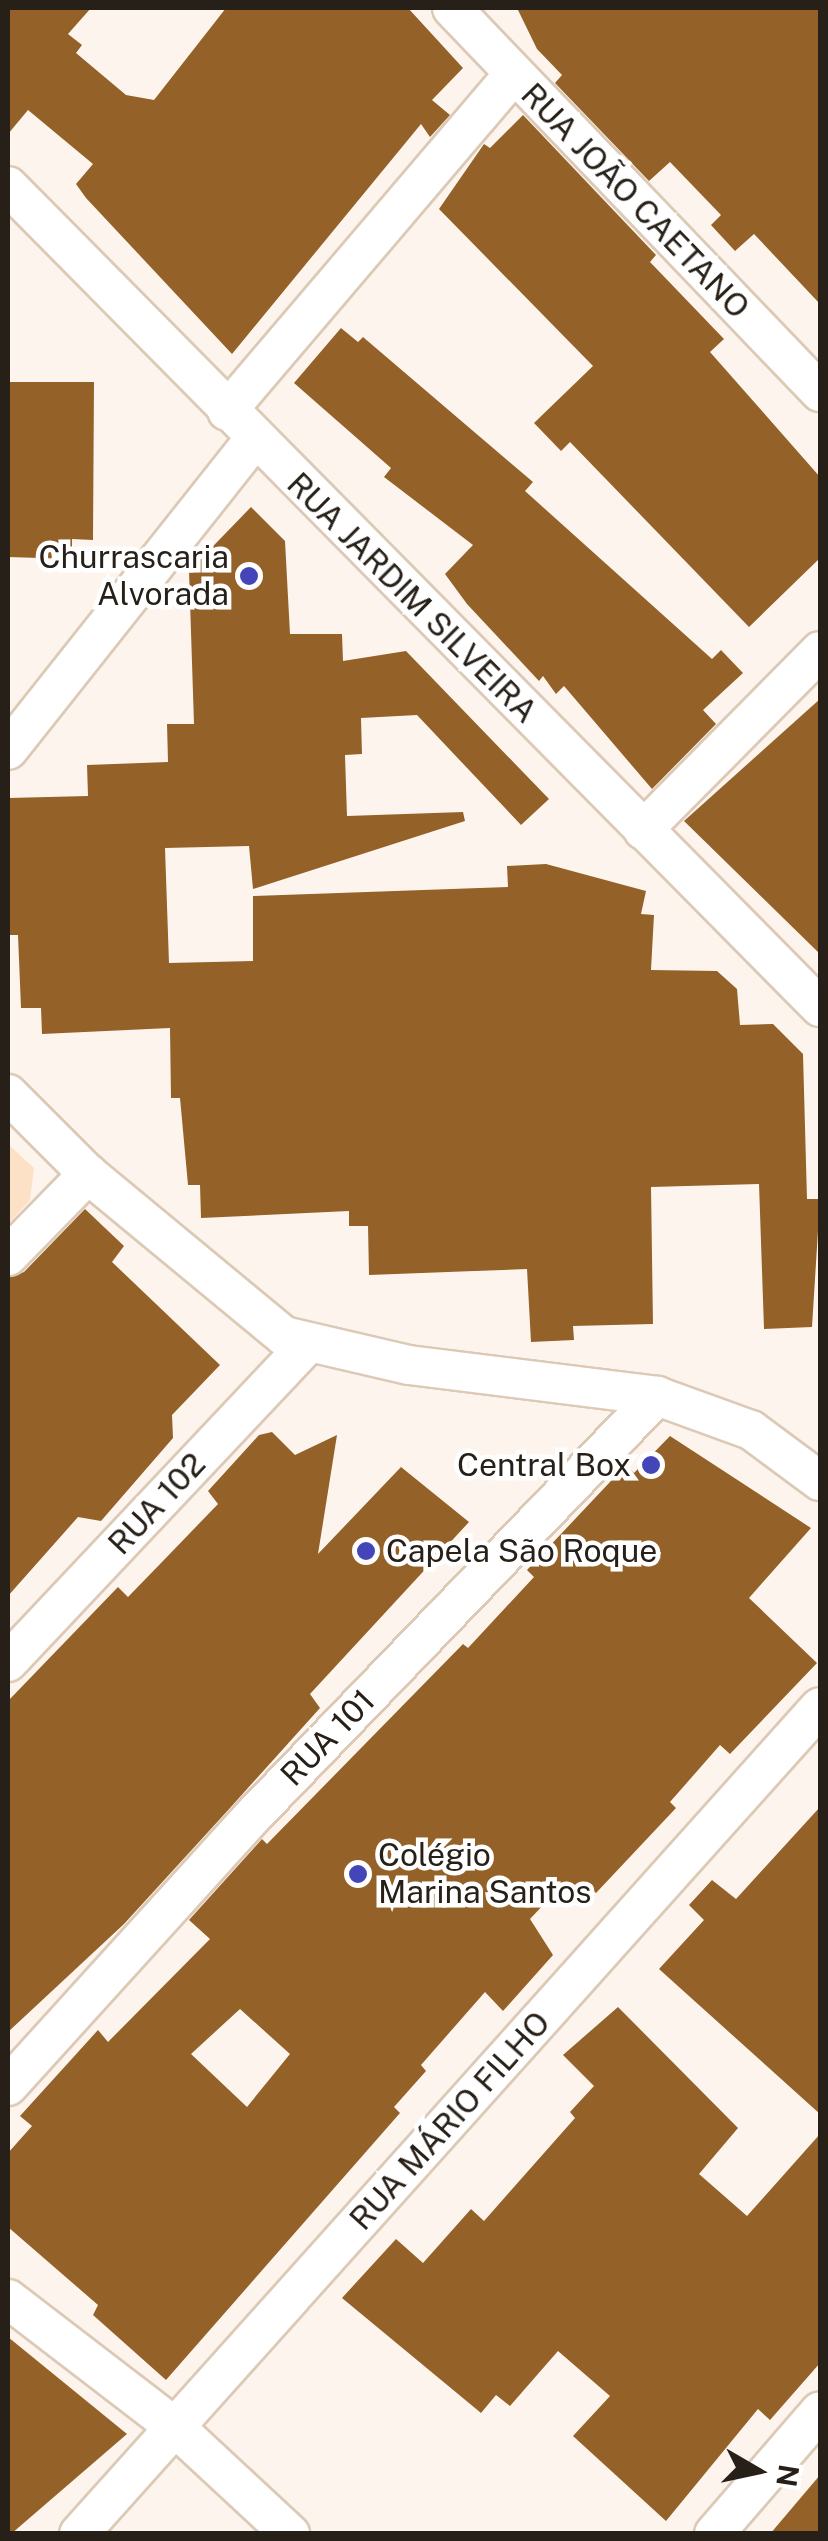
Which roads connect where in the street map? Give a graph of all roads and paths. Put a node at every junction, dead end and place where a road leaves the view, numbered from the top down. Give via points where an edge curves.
1 (452, 8) edge
2 (513, 75) junction
3 (8, 186) edge
4 (820, 392) edge
5 (227, 411) junction
6 (254, 440) junction
7 (820, 651) edge
8 (8, 750) edge
9 (643, 830) junction
10 (820, 1006) edge
11 (8, 1094) edge
12 (88, 1174) junction
13 (8, 1256) edge
14 (306, 1346) junction
15 (657, 1396) junction
16 (820, 1482) edge
17 (8, 1662) edge
18 (820, 1707) edge
19 (8, 2086) edge
20 (8, 2299) edge
21 (820, 2411) edge
22 (176, 2428) junction
23 (79, 2534) edge
24 (290, 2534) edge
25 (714, 2534) edge

1 - 2 street, RUA JOÃO CAETANO
2 - 4 street, RUA JOÃO CAETANO
2 - 5 street
3 - 5 street, RUA JARDIM SILVEIRA
5 - 6 street, RUA JARDIM SILVEIRA
6 - 8 street
6 - 9 street, RUA JARDIM SILVEIRA
7 - 9 street
9 - 10 street, RUA JARDIM SILVEIRA
11 - 12 street
12 - 13 street
12 - 14 street via 266,1322
14 - 15 street
14 - 17 street, RUA 102
15 - 16 street via 751,1430
15 - 19 street, RUA 101 via 253,1816
18 - 22 street, RUA MÁRIO FILHO
20 - 22 street
21 - 25 street
22 - 23 street, RUA MÁRIO FILHO
22 - 24 street

